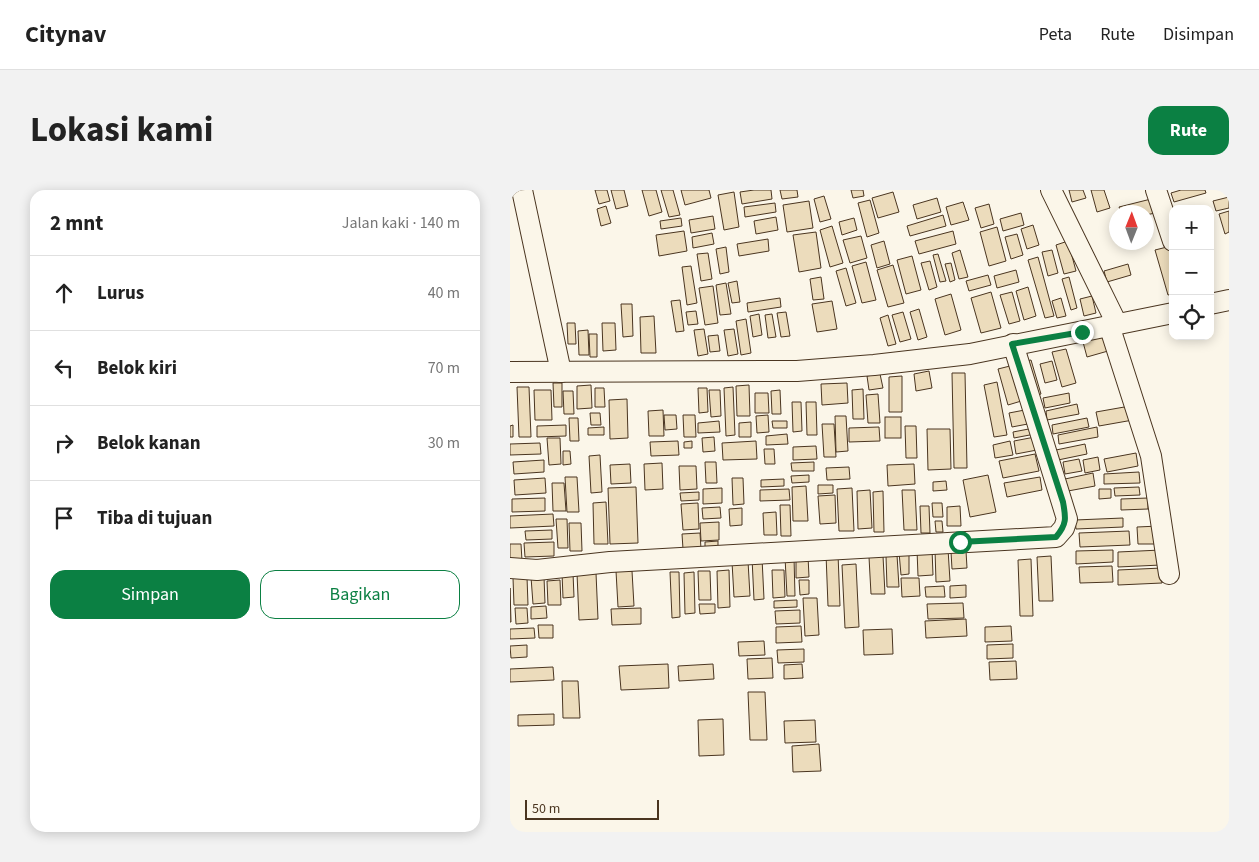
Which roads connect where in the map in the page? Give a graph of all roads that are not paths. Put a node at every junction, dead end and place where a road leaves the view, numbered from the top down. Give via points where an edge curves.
1 (522, 190) edge
2 (1051, 190) edge
3 (1156, 190) edge
4 (1169, 229) edge
5 (1229, 300) edge
6 (1214, 303) edge
7 (1169, 314) edge
8 (1113, 325) junction
9 (1012, 344) junction
10 (510, 372) edge
11 (561, 372) junction
12 (510, 568) edge
13 (1169, 574) dead end

1 - 11 street
2 - 8 street
3 - 4 street
5 - 6 street
7 - 8 street
8 - 9 street
8 - 13 street via 1151,456
9 - 11 street via 970,354 797,371
9 - 12 street via 1065,510 1064,528 1056,537 610,562 537,570
10 - 11 street

